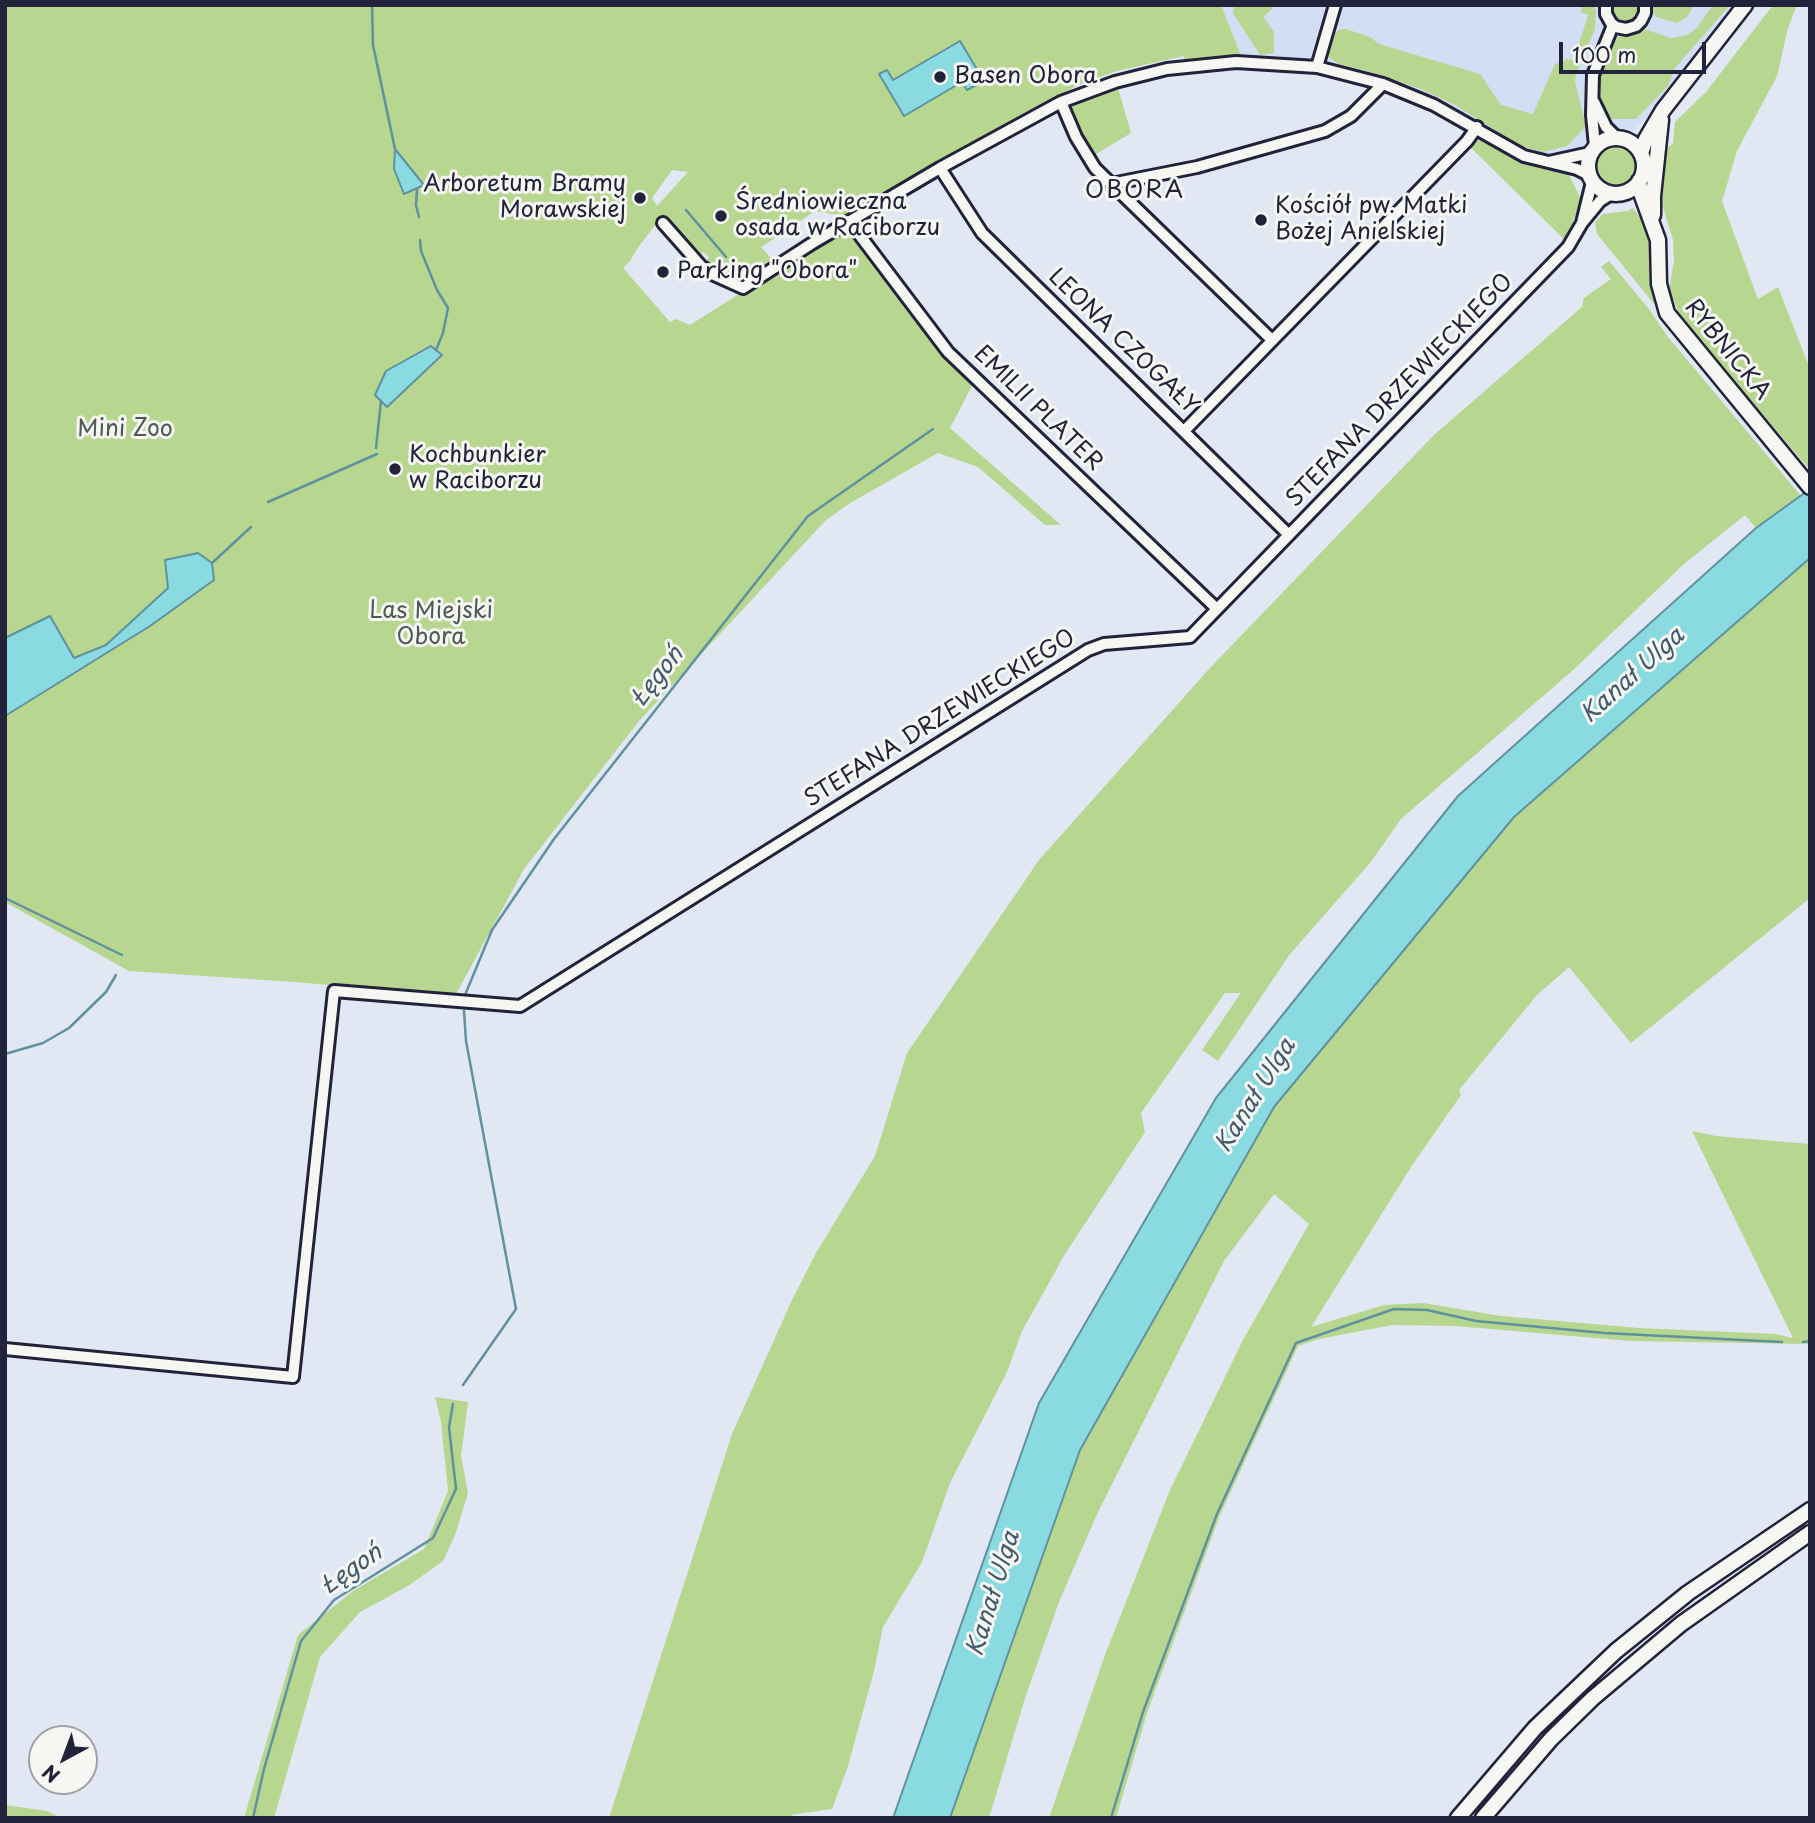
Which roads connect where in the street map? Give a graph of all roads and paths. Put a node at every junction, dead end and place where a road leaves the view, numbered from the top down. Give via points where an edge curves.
1 (1335, 5) edge
2 (1606, 5) edge
3 (1645, 5) edge
4 (1745, 5) edge
5 (1613, 25) junction
6 (1317, 67) junction
7 (1383, 84) junction
8 (1592, 99) junction
9 (1061, 102) junction
10 (1663, 110) junction
11 (1477, 127) junction
12 (1621, 138) junction
13 (1593, 150) junction
14 (1641, 153) junction
15 (1549, 162) junction
16 (940, 168) junction
17 (1591, 179) junction
18 (1639, 181) junction
19 (1111, 184) junction
20 (1614, 194) junction
21 (849, 221) junction
22 (663, 223) dead end
23 (1581, 223) junction
24 (1653, 223) junction
25 (1272, 340) junction
26 (1184, 431) junction
27 (1810, 487) edge
28 (1289, 535) junction
29 (1217, 609) junction
30 (5, 1349) edge
31 (1810, 1510) edge
32 (1810, 1533) edge
33 (1458, 1818) edge
34 (1482, 1818) edge

1 - 6 street
2 - 5 street
3 - 5 street via 1636,26 1623,29
4 - 10 main road, RYBNICKA
5 - 8 street via 1596,64
6 - 7 street
6 - 9 street via 1236,62 1167,69
7 - 11 street
7 - 19 street via 1351,116 1325,131 1197,167
8 - 12 street via 1606,127
8 - 13 street
9 - 16 street
9 - 19 street via 1095,169
10 - 12 main road, RYBNICKA via 1637,132
10 - 14 main road, RYBNICKA
10 - 24 main road
11 - 15 street via 1518,153
11 - 25 street
12 - 13 main road, RYBNICKA via 1605,139
12 - 14 main road
13 - 15 street
13 - 17 main road via 1587,164
14 - 18 main road, RYBNICKA via 1644,170
15 - 17 street
16 - 21 street
16 - 26 street, LEONA CZOGAŁY via 982,233
17 - 20 main road via 1601,190
17 - 23 street, STEFANA DRZEWIECKIEGO
18 - 20 main road
18 - 24 main road, RYBNICKA
19 - 25 street
20 - 23 street, STEFANA DRZEWIECKIEGO via 1600,201
20 - 24 main road via 1633,203
21 - 22 street via 743,288 701,266
21 - 29 street, EMILII PLATER via 948,352
23 - 28 street, STEFANA DRZEWIECKIEGO via 1563,253
24 - 27 main road, RYBNICKA via 1659,248 1659,284 1670,318
25 - 26 street
26 - 28 street, LEONA CZOGAŁY
28 - 29 street, STEFANA DRZEWIECKIEGO
29 - 30 street, STEFANA DRZEWIECKIEGO via 1190,637 1104,643 1088,650 528,1003 513,1007 334,991 293,1377
31 - 33 main road via 1688,1594 1616,1651 1535,1728
32 - 34 main road via 1681,1624 1593,1698

